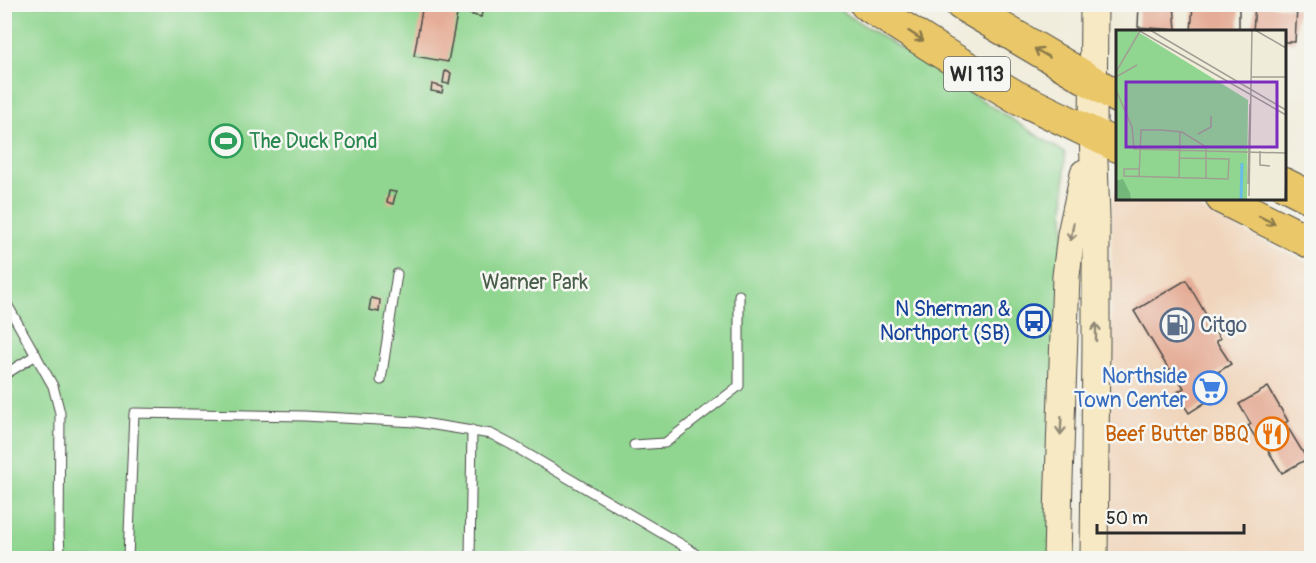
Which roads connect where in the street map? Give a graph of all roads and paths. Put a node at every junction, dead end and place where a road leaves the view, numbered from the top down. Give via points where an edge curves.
1 (866, 4) edge
2 (961, 4) edge
3 (1094, 4) edge
4 (1106, 89) edge
5 (1105, 140) edge
6 (1286, 185) edge
7 (1311, 198) edge
8 (1226, 200) edge
9 (1311, 243) edge
10 (397, 274) dead end
11 (739, 295) dead end
12 (4, 299) edge
13 (36, 355) junction
14 (4, 375) edge
15 (381, 380) dead end
16 (472, 430) junction
17 (634, 445) dead end
18 (62, 558) edge
19 (128, 558) edge
20 (470, 558) edge
21 (700, 558) edge
22 (1057, 558) edge
23 (1094, 558) edge

1 -> 5 main road, WI 113 via 1015,96
4 -> 2 main road, WI 113
3 - 4 street
4 - 5 street
5 -> 22 street via 1071,234 1066,276
23 -> 5 street via 1096,217
6 - 7 main road
8 -> 9 main road
10 - 15 lane
11 - 17 lane via 739,386 665,443
12 - 13 lane
13 - 14 lane
13 - 18 lane via 53,386 60,412
16 - 19 lane via 416,422 304,416 134,413
16 - 20 lane
16 - 21 lane via 512,445

